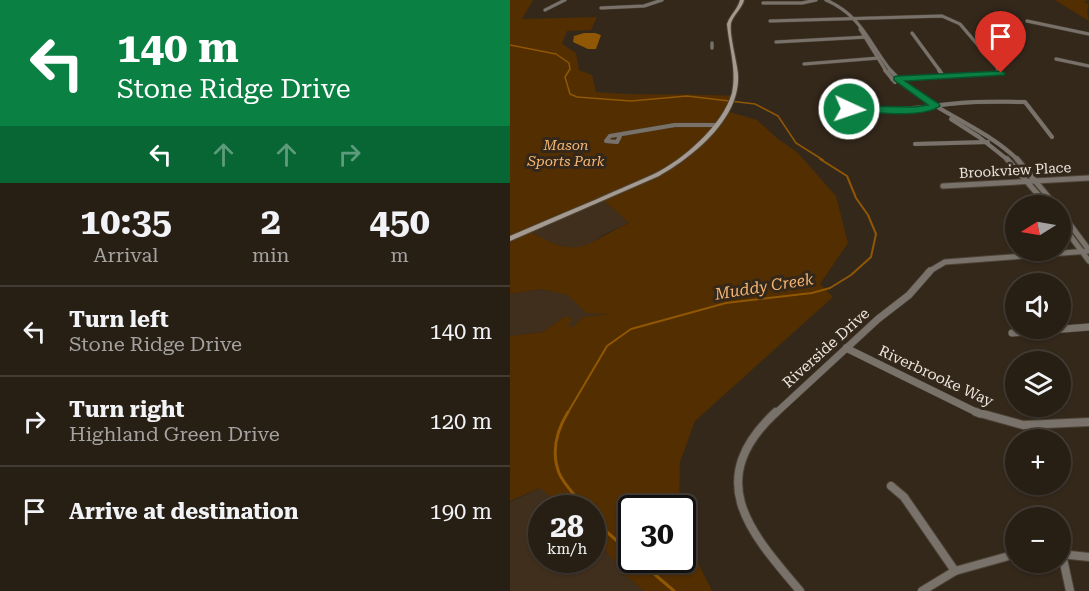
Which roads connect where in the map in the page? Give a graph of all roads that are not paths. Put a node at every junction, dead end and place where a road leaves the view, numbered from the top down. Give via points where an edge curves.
1 (565, 0) edge
2 (662, 0) edge
3 (742, 0) edge
4 (818, 0) edge
5 (826, 0) edge
6 (763, 3) dead end
7 (601, 8) dead end
8 (545, 10) dead end
9 (852, 18) junction
10 (770, 21) dead end
11 (1027, 21) dead end
12 (912, 33) dead end
13 (1089, 34) edge
14 (868, 37) junction
15 (776, 42) dead end
16 (712, 43) dead end
17 (712, 48) dead end
18 (880, 58) junction
19 (1056, 59) dead end
20 (804, 64) dead end
21 (1089, 66) edge
22 (943, 76) junction
23 (895, 79) junction
24 (831, 103) dead end
25 (934, 107) junction
26 (715, 125) junction
27 (620, 136) dead end
28 (1052, 137) dead end
29 (991, 141) junction
30 (915, 144) dead end
31 (1089, 178) edge
32 (1030, 181) junction
33 (1038, 181) junction
34 (943, 186) dead end
35 (1040, 195) edge
36 (1048, 195) edge
37 (1071, 227) edge
38 (1071, 234) edge
39 (510, 238) edge
40 (1087, 251) edge
41 (1089, 261) edge
42 (1089, 327) edge
43 (1071, 328) edge
44 (846, 348) junction
45 (1089, 422) edge
46 (891, 486) dead end
47 (1071, 555) edge
48 (1005, 557) edge
49 (1089, 557) edge
50 (955, 571) junction
51 (1066, 573) edge
52 (800, 591) edge
53 (922, 591) edge
54 (1070, 591) edge

1 - 8 street
2 - 7 street via 644,6
3 - 26 street via 729,24 734,96
4 - 6 street
4 - 9 street
5 - 9 street
9 - 10 street
9 - 14 street
9 - 22 street via 925,15 951,19 1001,73
11 - 13 street
12 - 22 street
14 - 15 street
14 - 18 street
16 - 17 street
18 - 20 street
18 - 23 street
19 - 21 street
22 - 23 street
23 - 25 street via 908,93
24 - 25 street via 860,110
25 - 28 street via 1025,102
25 - 29 street
26 - 27 street via 676,124
26 - 39 street via 691,153 666,171
29 - 30 street
29 - 32 street
29 - 33 street via 1018,159
31 - 33 street, Brookview Place
32 - 33 street, Brookview Place
32 - 34 street, Brookview Place
32 - 35 street
33 - 36 street
37 - 40 street
38 - 40 street
40 - 41 street
40 - 44 street, Riverside Drive via 945,262 927,273 909,295
42 - 43 street
44 - 45 street, Riverbrooke Way via 972,411 999,420 1023,425
44 - 52 street, Riverside Drive via 757,430 738,467 737,489 750,529
46 - 50 street via 904,497
47 - 49 street
48 - 50 street
50 - 53 street
51 - 54 street

